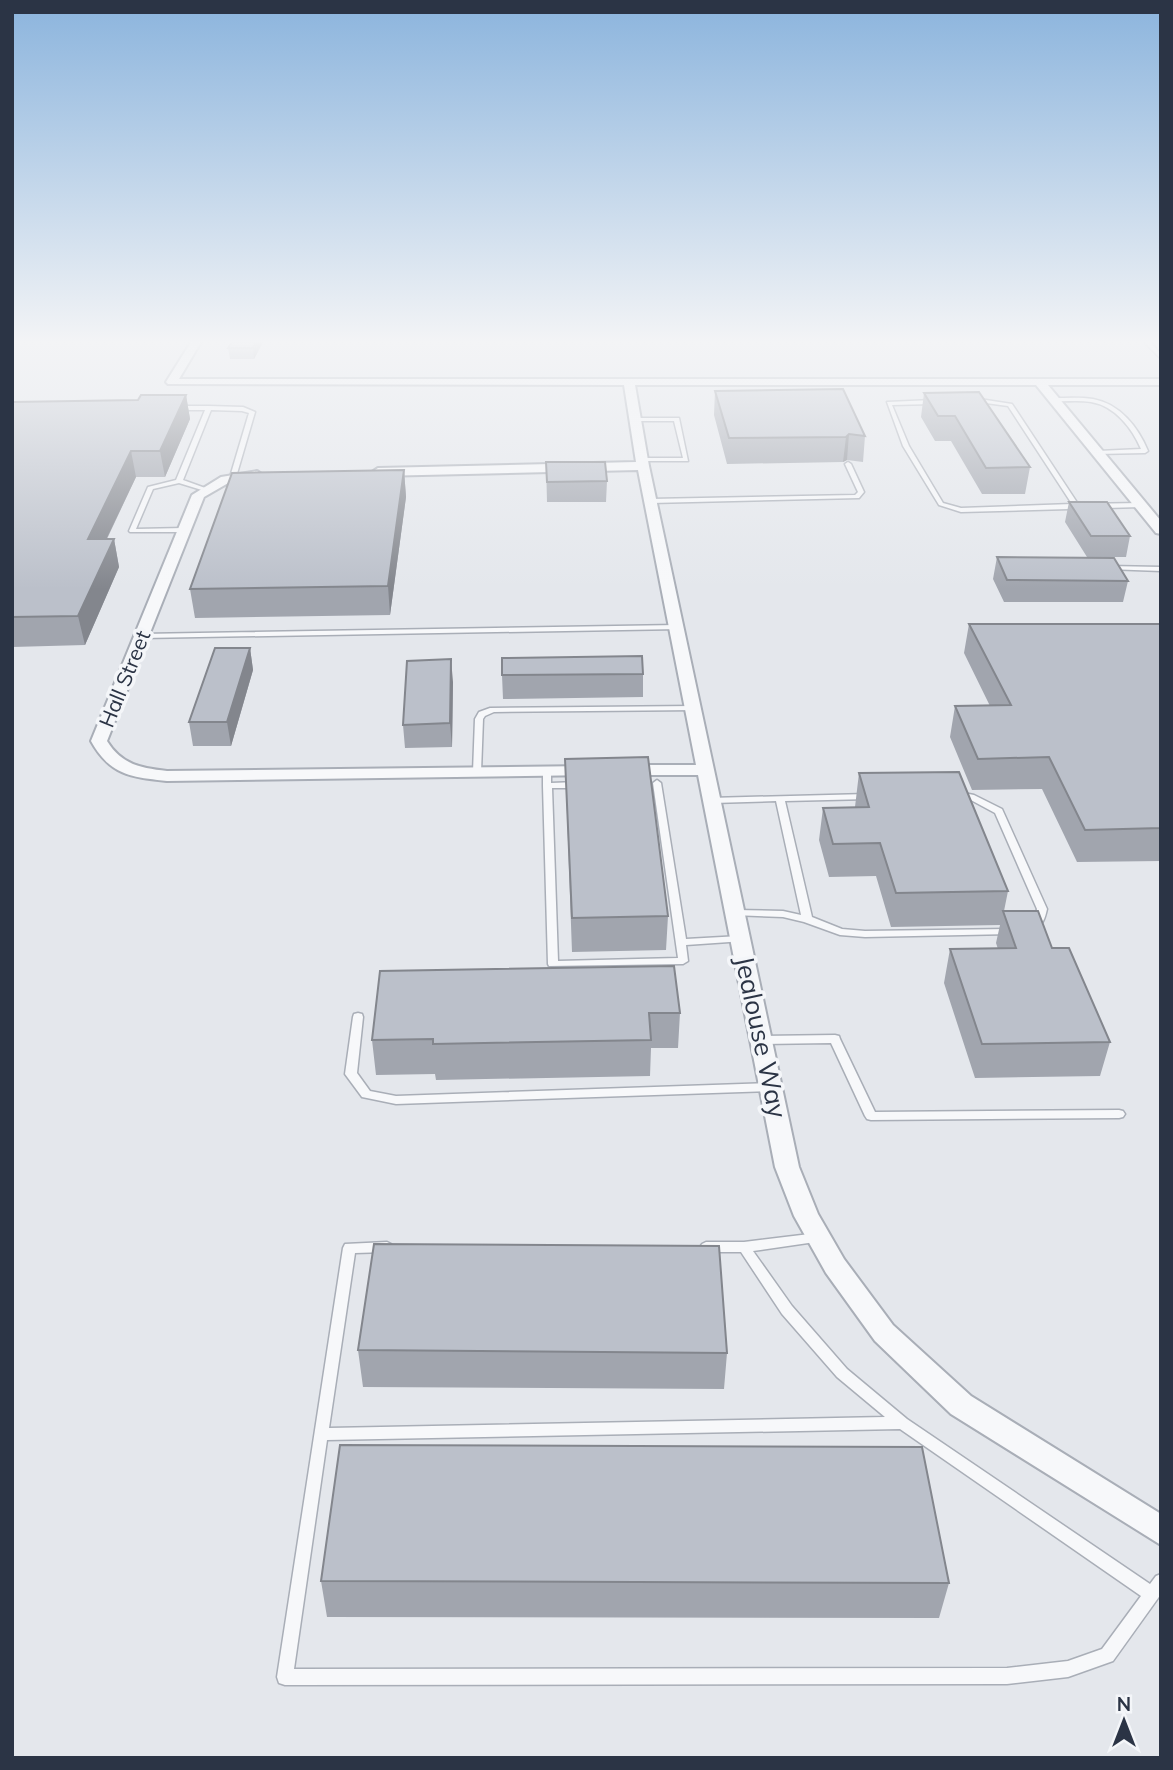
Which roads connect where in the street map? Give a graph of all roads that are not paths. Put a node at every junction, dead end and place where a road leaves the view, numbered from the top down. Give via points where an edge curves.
1 (202, 425) edge
2 (248, 425) edge
3 (637, 425) edge
4 (678, 425) edge
5 (898, 425) edge
6 (1023, 425) edge
7 (1074, 425) edge
8 (1129, 425) edge
9 (1098, 453) junction
10 (643, 463) junction
11 (848, 464) dead end
12 (359, 472) edge
13 (278, 474) edge
14 (233, 477) junction
15 (179, 481) junction
16 (205, 489) junction
17 (651, 501) junction
18 (1076, 506) junction
19 (1142, 506) junction
20 (184, 530) junction
21 (1161, 530) edge
22 (1097, 567) edge
23 (1161, 569) edge
24 (677, 626) junction
25 (142, 636) junction
26 (694, 708) junction
27 (708, 769) junction
28 (477, 772) junction
29 (656, 777) junction
30 (547, 779) junction
31 (643, 784) edge
32 (588, 785) edge
33 (945, 795) edge
34 (876, 797) edge
35 (779, 799) junction
36 (713, 800) junction
37 (735, 913) junction
38 (807, 919) junction
39 (1027, 929) edge
40 (1015, 931) edge
41 (740, 939) junction
42 (681, 942) junction
43 (358, 1017) dead end
44 (762, 1040) junction
45 (772, 1087) junction
46 (1119, 1114) dead end
47 (818, 1238) junction
48 (404, 1247) edge
49 (690, 1247) edge
50 (744, 1247) junction
51 (902, 1423) junction
52 (321, 1434) junction
53 (1161, 1531) edge
54 (1161, 1581) edge
55 (1152, 1594) junction

1 - 15 lane
2 - 14 lane
3 - 10 street, Jealouse Way
4 - 10 lane via 686,460
5 - 18 lane via 941,504 961,510
6 - 18 lane
7 - 9 street
8 - 9 lane via 1138,432 1145,451
9 - 19 street
10 - 12 street
10 - 17 street, Jealouse Way
11 - 17 lane via 861,492 857,496
13 - 14 street
14 - 16 street
15 - 16 lane
15 - 20 lane via 150,488 132,531
16 - 20 street, Hall Street
17 - 24 street, Jealouse Way
18 - 19 lane
19 - 21 street
20 - 25 street, Hall Street
22 - 23 lane
24 - 25 lane
24 - 26 street, Jealouse Way
25 - 28 street, Hall Street via 99,741 108,760 132,772 167,776
26 - 27 street, Jealouse Way
26 - 28 lane via 493,710 479,719
27 - 29 street, Hall Street
27 - 36 street, Jealouse Way
28 - 30 street, Hall Street
29 - 30 street, Hall Street via 608,771
29 - 31 lane
29 - 42 lane
30 - 32 lane
30 - 42 lane via 553,964 683,961
33 - 39 lane via 971,797 999,811 1042,909 1039,921
34 - 35 lane
35 - 36 lane
35 - 38 lane
36 - 37 street, Jealouse Way
37 - 38 lane
37 - 41 street, Jealouse Way
38 - 40 lane via 840,932 864,934
41 - 42 lane
41 - 44 street, Jealouse Way
43 - 45 lane via 351,1074 366,1094 396,1100
44 - 45 street, Jealouse Way
44 - 46 lane via 835,1039 871,1116
45 - 47 street, Jealouse Way via 787,1167
47 - 50 lane
47 - 53 street, Jealouse Way via 884,1333 961,1405
48 - 52 lane via 349,1248
49 - 50 lane
50 - 51 lane via 787,1310 842,1373
51 - 52 lane
51 - 55 lane
52 - 55 lane via 285,1677 1007,1676 1069,1669 1107,1655
54 - 55 lane

